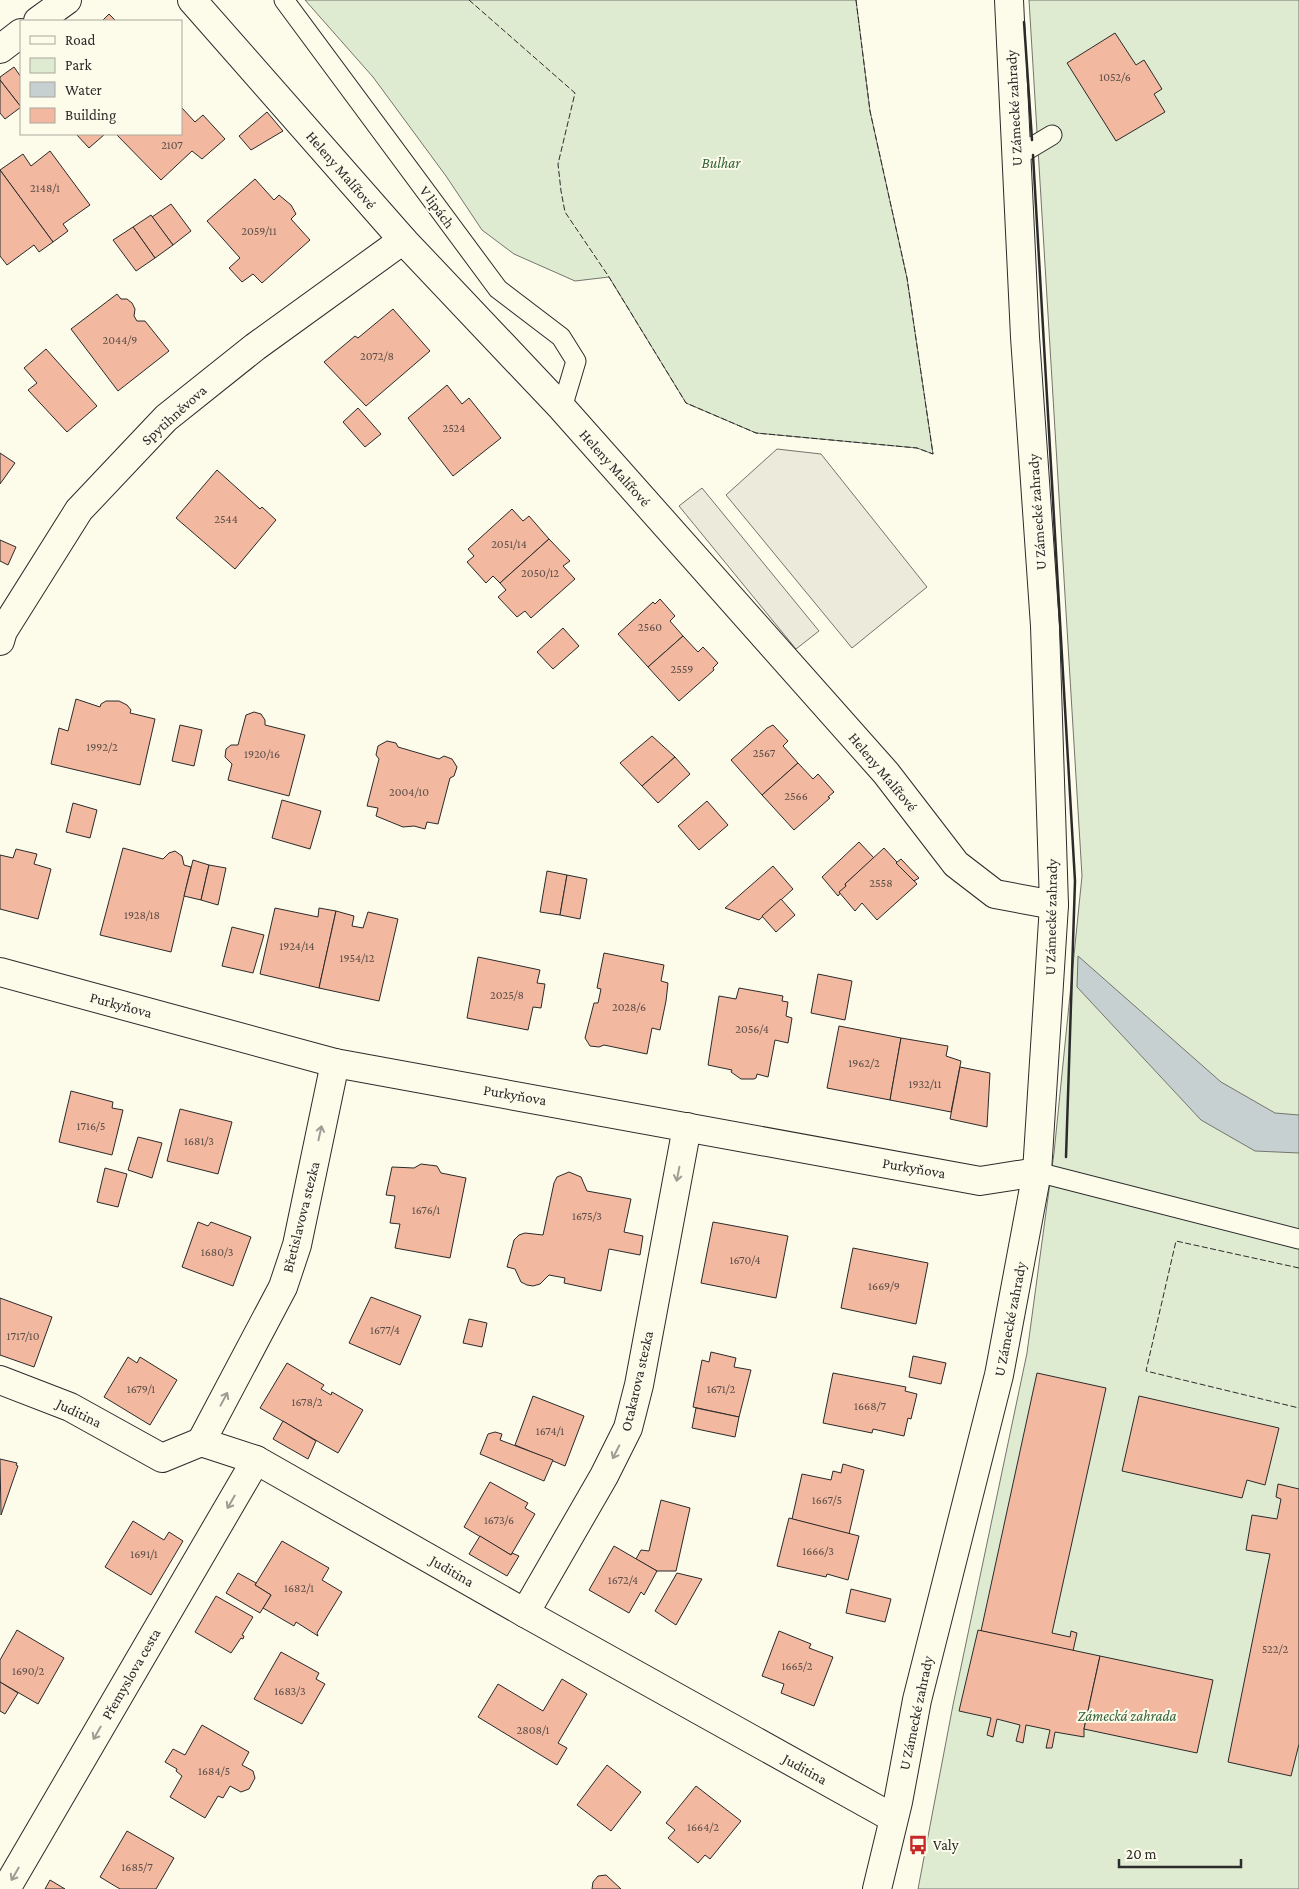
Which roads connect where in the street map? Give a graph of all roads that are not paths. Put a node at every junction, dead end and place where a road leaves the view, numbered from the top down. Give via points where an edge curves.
1 (66, 0) edge
2 (192, 0) edge
3 (284, 0) edge
4 (1009, 0) edge
5 (39, 20) edge
6 (20, 34) edge
7 (0, 49) edge
8 (1052, 135) dead end
9 (1017, 156) junction
10 (403, 240) junction
11 (562, 408) junction
12 (0, 641) edge
13 (1054, 905) junction
14 (0, 972) edge
15 (335, 1063) junction
16 (687, 1126) junction
17 (1037, 1172) junction
18 (1299, 1239) edge
19 (0, 1380) edge
20 (201, 1442) junction
21 (256, 1460) junction
22 (525, 1613) junction
23 (893, 1818) junction
24 (6, 1889) edge
25 (877, 1889) edge

1 - 5 street
2 - 10 street, Heleny Malířové
3 - 11 lane, V lipách via 498,289 561,337 576,361
4 - 9 street, U Zámecké zahrady
6 - 7 street
8 - 9 lane
9 - 13 street, U Zámecké zahrady via 1045,626
10 - 11 street, Heleny Malířové
10 - 12 street, Spytihněvova via 255,347 166,418 78,510
11 - 13 street, Heleny Malířové via 886,773 956,864 995,894
13 - 17 street, U Zámecké zahrady
14 - 15 street, Purkyňova
15 - 16 street, Purkyňova
20 -> 15 street, Břetislavova stezka via 283,1288 297,1245
16 - 17 street, Purkyňova via 980,1181
16 -> 22 street, Otakarova stezka via 639,1385 628,1428
17 - 18 lane
17 - 23 street, U Zámecké zahrady via 999,1375 917,1700
19 - 20 street, Juditina via 70,1407 162,1458
20 - 21 street, Juditina
21 - 22 street, Juditina
21 -> 24 street, Přemyslova cesta
22 - 23 street, Juditina
23 - 25 street, U Zámecké zahrady

